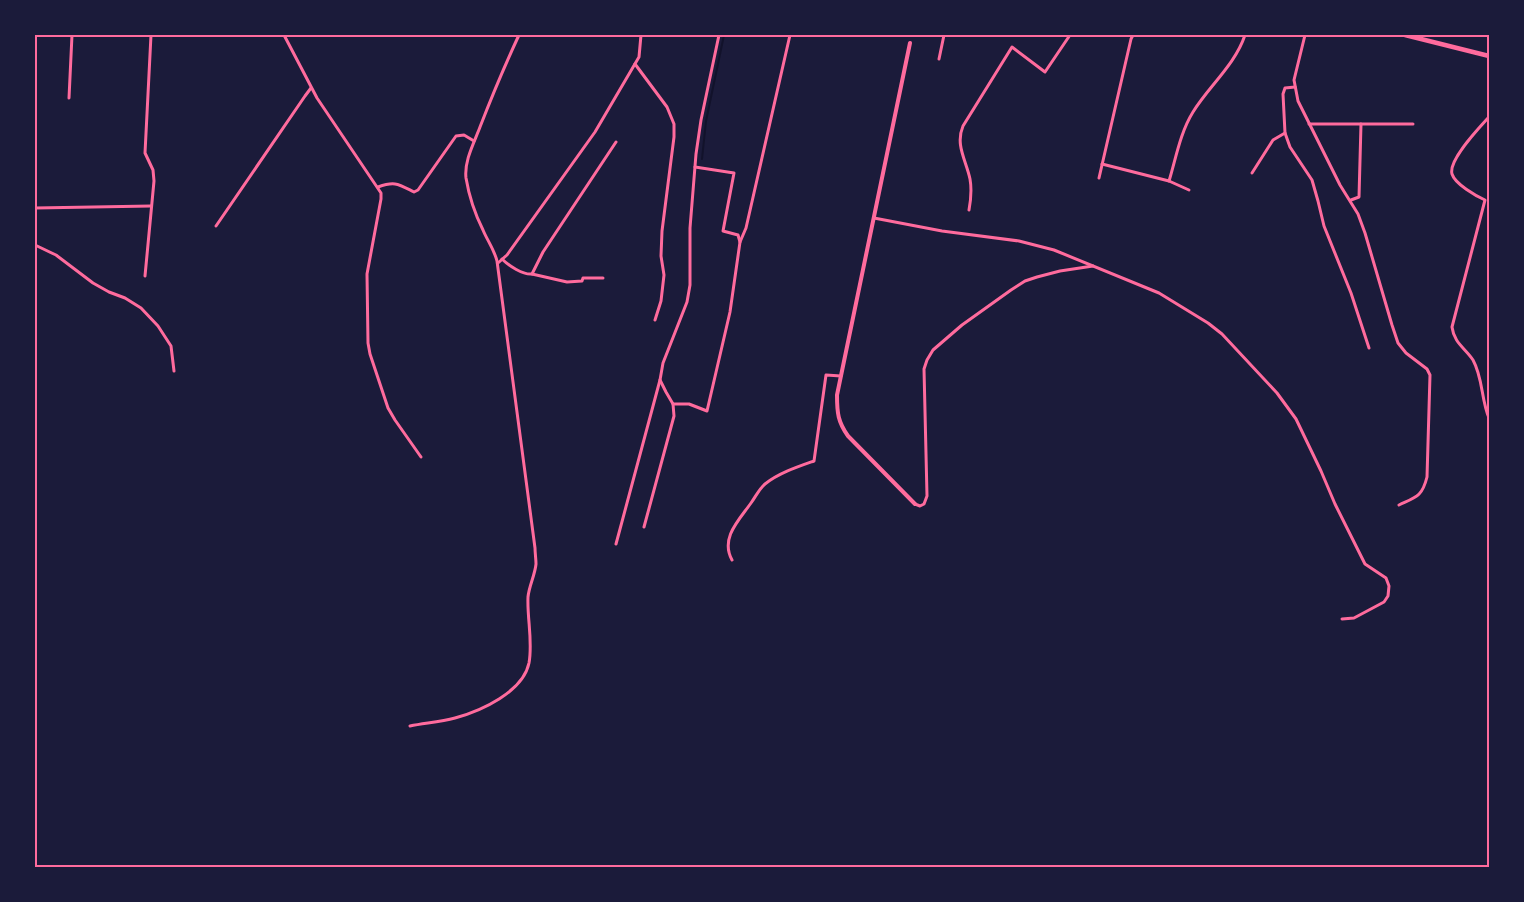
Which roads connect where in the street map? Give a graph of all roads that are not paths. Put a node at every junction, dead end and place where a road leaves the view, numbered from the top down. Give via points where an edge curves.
1 (72, 35) edge
2 (152, 35) edge
3 (284, 35) edge
4 (519, 35) edge
5 (641, 35) edge
6 (719, 35) edge
7 (790, 35) edge
8 (944, 35) edge
9 (1070, 35) edge
10 (1133, 35) edge
11 (1245, 35) edge
12 (1305, 35) edge
13 (1405, 35) edge
14 (910, 43) dead end
15 (1489, 56) edge
16 (939, 59) dead end
17 (635, 64) junction
18 (1295, 87) junction
19 (311, 88) junction
20 (69, 98) dead end
21 (1489, 117) edge
22 (1309, 124) junction
23 (1361, 124) junction
24 (1414, 124) dead end
25 (1285, 133) junction
26 (474, 142) junction
27 (616, 142) dead end
28 (1102, 164) junction
29 (695, 167) junction
30 (1252, 173) dead end
31 (1099, 178) dead end
32 (1169, 181) junction
33 (378, 187) junction
34 (1189, 190) dead end
35 (1351, 200) junction
36 (151, 206) junction
37 (35, 208) edge
38 (969, 210) dead end
39 (874, 218) junction
40 (216, 226) dead end
41 (740, 242) junction
42 (35, 245) edge
43 (502, 259) junction
44 (497, 264) junction
45 (1093, 266) junction
46 (532, 274) junction
47 (145, 276) dead end
48 (603, 278) dead end
49 (655, 320) dead end
50 (1369, 348) dead end
51 (174, 371) dead end
52 (841, 376) junction
53 (660, 380) junction
54 (673, 404) junction
55 (1489, 418) edge
56 (421, 457) dead end
57 (915, 504) joint
58 (1399, 505) dead end
59 (644, 528) dead end
60 (616, 544) dead end
61 (732, 560) dead end
62 (1342, 619) dead end
63 (410, 726) dead end

1 - 20 street
2 - 36 street via 145,153 153,170
3 - 19 street
4 - 26 street
5 - 17 street via 641,51
6 - 29 street
7 - 41 street via 746,228
8 - 16 street
9 - 38 street via 1045,72 1012,47 963,126 960,145 970,179 972,196
10 - 28 street
11 - 32 street via 1234,58 1206,93 1185,127
12 - 18 street
13 - 15 main road
14 - 39 street
17 - 43 street via 595,132
17 - 49 street via 667,107 674,124 662,231 664,275
18 - 22 street
18 - 25 street via 1285,88 1282,94
19 - 33 street
19 - 40 street
21 - 55 street via 1456,157 1452,171 1452,176 1470,193 1485,200 1452,327 1453,336 1473,361
22 - 23 street
22 - 35 street
23 - 24 street
23 - 35 street via 1359,197
25 - 30 street via 1273,140
25 - 50 street via 1290,147 1312,180 1324,226 1352,293
26 - 33 street via 464,135 456,136 414,192 390,183
26 - 44 street via 466,180
27 - 46 street via 543,252
28 - 31 street
28 - 32 street
29 - 41 street via 734,174 723,231 738,235
29 - 53 street via 690,285
32 - 34 street
33 - 56 street via 381,199 367,274 368,343 388,408
35 - 58 street via 1365,233 1398,343 1430,375 1427,478 1419,495
36 - 37 street
36 - 47 street
39 - 45 street via 1028,243
39 - 52 street
41 - 54 street via 730,312 706,411 689,404
42 - 51 street via 56,255 93,283 141,308 171,346
43 - 44 street
43 - 46 street
44 - 63 street via 535,548 536,564 528,599 528,664 516,686 492,702 466,715
45 - 57 street via 1025,281 962,324 933,350 924,369 927,496 924,504
45 - 62 street via 1159,293 1208,323 1222,334 1286,405 1304,433 1365,564 1386,578 1389,586 1384,602 1354,618
46 - 48 street via 567,282
52 - 57 street via 837,401 841,426
52 - 61 street via 826,375 814,462 775,477 759,490 731,531 727,549
53 - 54 street
53 - 60 street
54 - 59 street via 674,416

